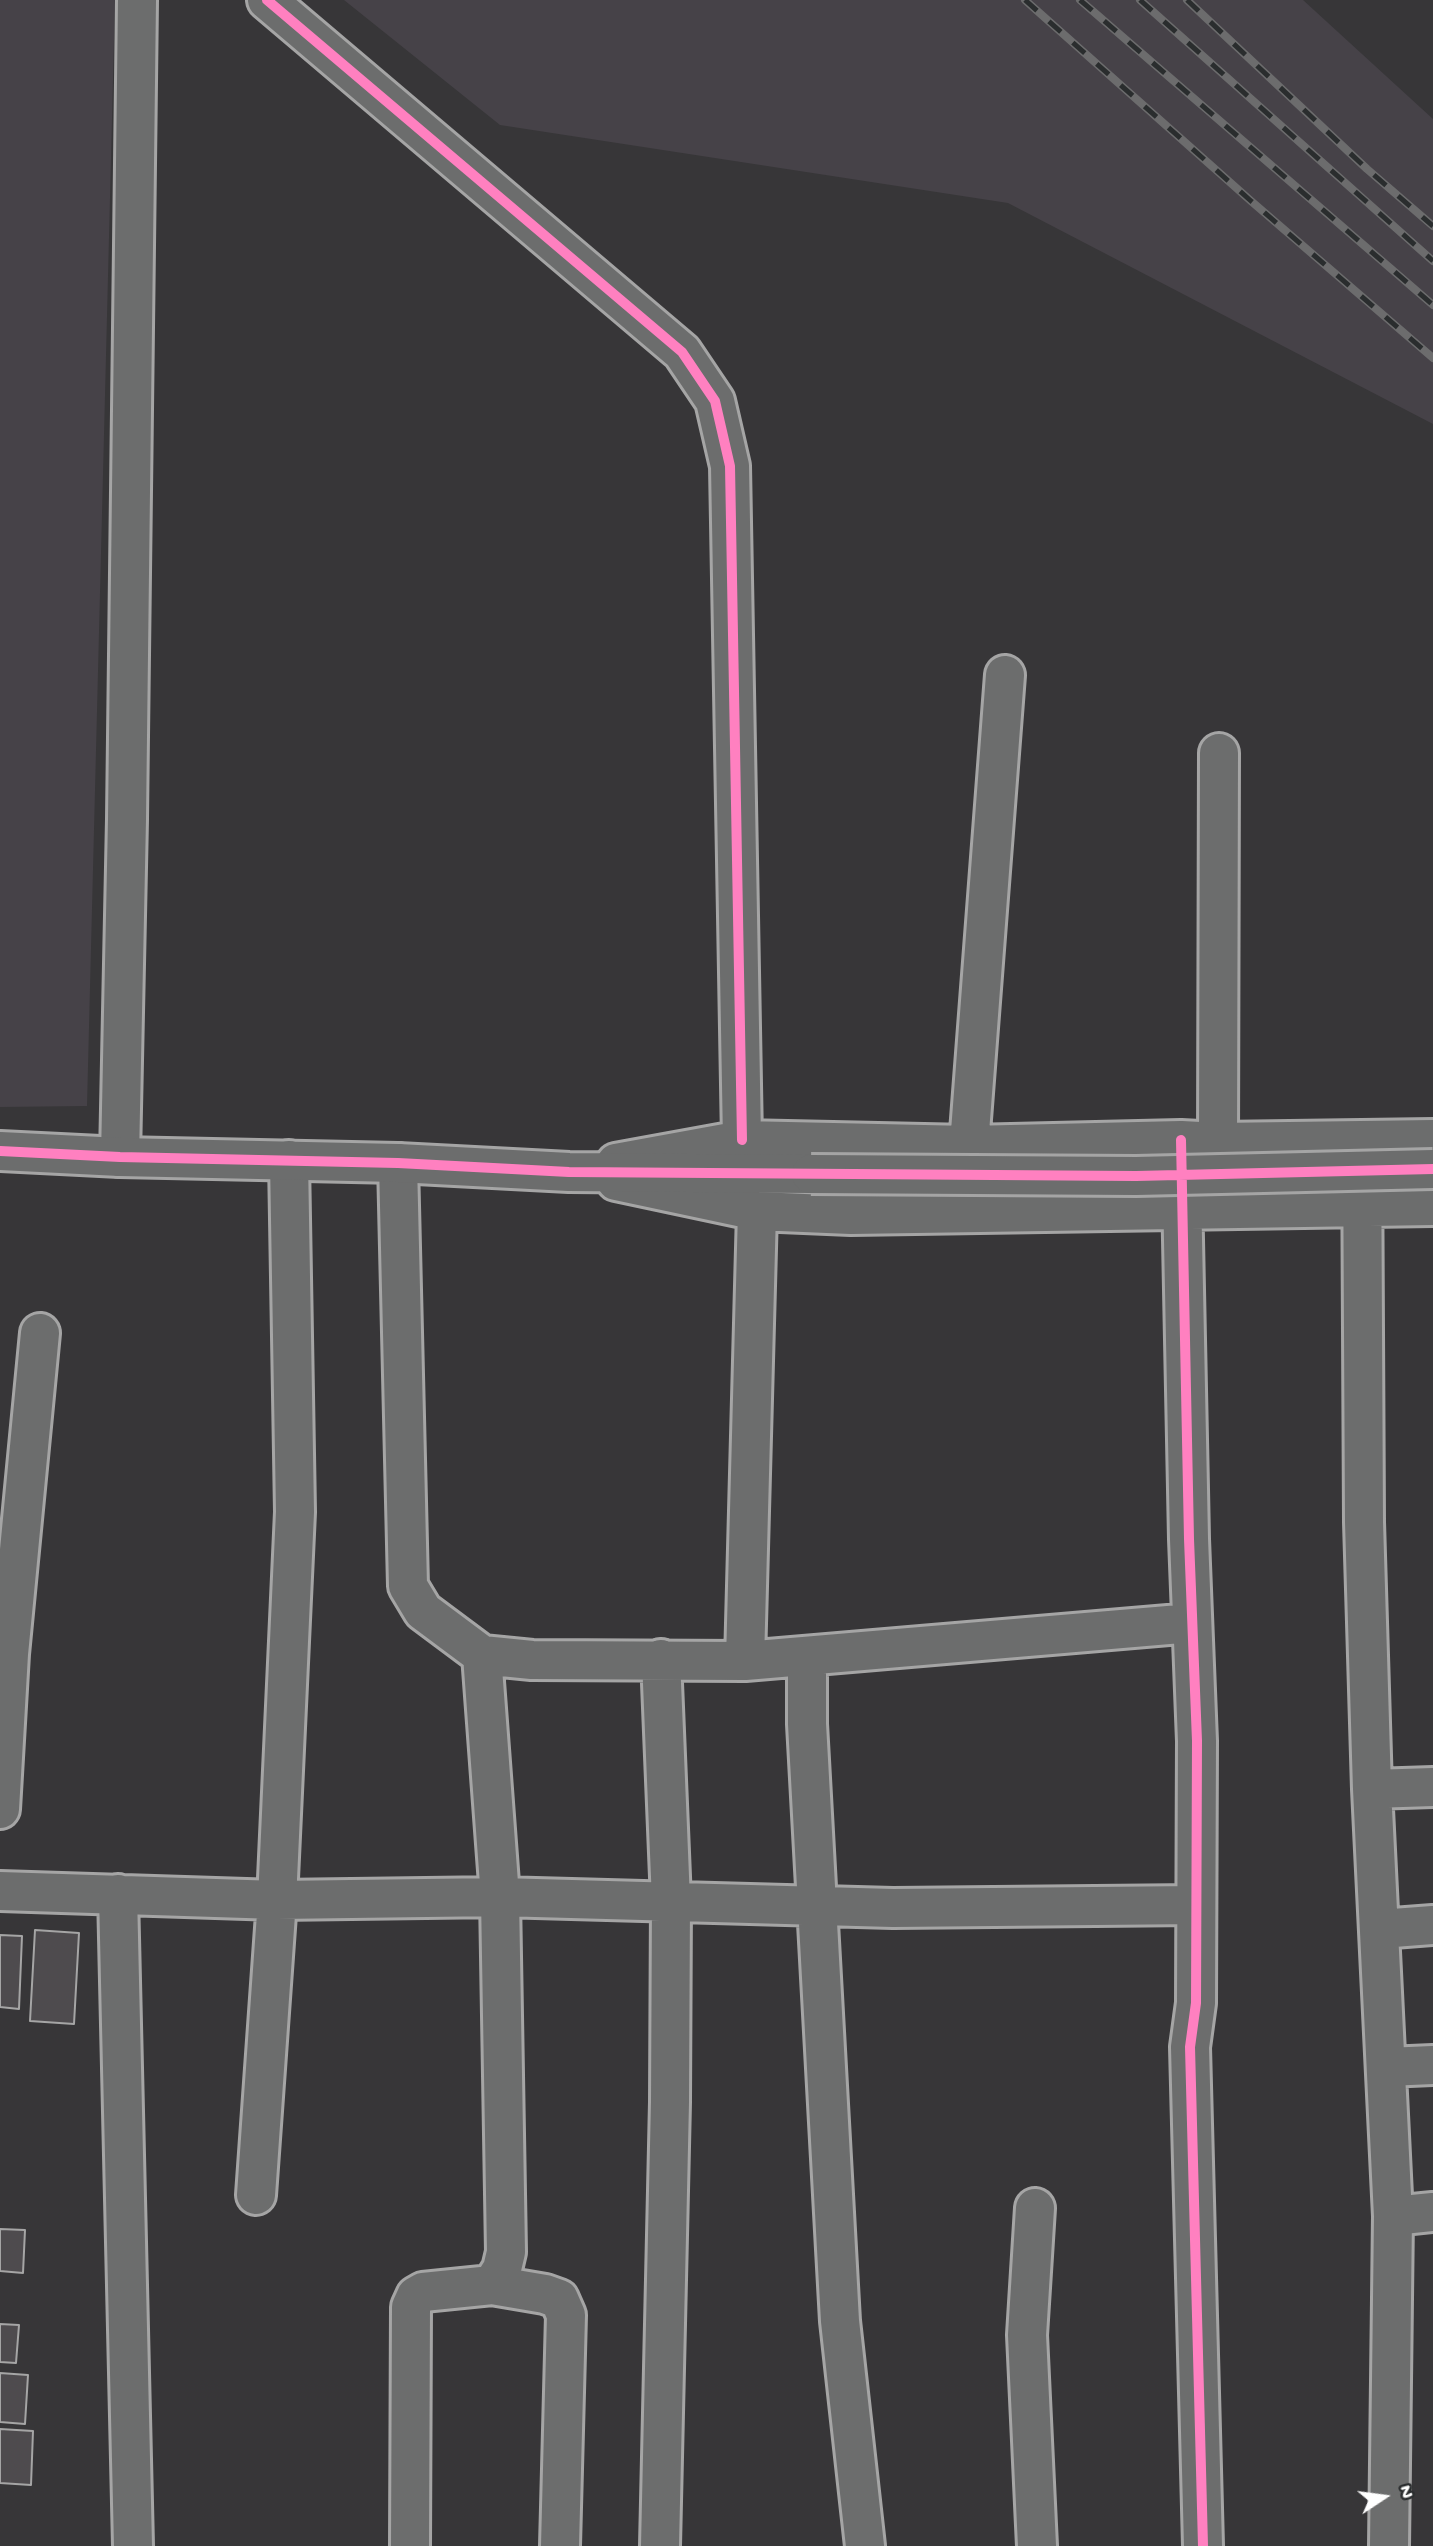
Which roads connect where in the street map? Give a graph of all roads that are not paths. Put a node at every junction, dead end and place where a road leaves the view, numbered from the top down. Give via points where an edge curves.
1 (137, 0) edge
2 (267, 0) edge
3 (1005, 675) dead end
4 (1219, 753) dead end
5 (1433, 1139) edge
6 (742, 1140) junction
7 (1200, 1141) junction
8 (1362, 1141) junction
9 (969, 1145) junction
10 (0, 1151) edge
11 (120, 1157) junction
12 (289, 1160) junction
13 (398, 1163) junction
14 (1433, 1169) edge
15 (569, 1172) junction
16 (1433, 1206) edge
17 (1363, 1208) junction
18 (757, 1211) junction
19 (1183, 1211) junction
20 (40, 1333) dead end
21 (1192, 1623) junction
22 (482, 1655) junction
23 (807, 1657) junction
24 (661, 1659) junction
25 (745, 1661) junction
26 (1433, 1787) edge
27 (1372, 1789) junction
28 (0, 1809) edge
29 (0, 1891) edge
30 (118, 1894) junction
31 (500, 1897) junction
32 (277, 1899) junction
33 (671, 1901) junction
34 (817, 1904) junction
35 (1196, 1905) junction
36 (1433, 1925) edge
37 (1380, 1928) junction
38 (1433, 2064) edge
39 (1387, 2067) junction
40 (256, 2195) dead end
41 (1035, 2208) dead end
42 (1433, 2212) edge
43 (1393, 2216) junction
44 (492, 2284) junction
45 (133, 2546) edge
46 (410, 2546) edge
47 (560, 2546) edge
48 (660, 2546) edge
49 (865, 2546) edge
50 (1037, 2546) edge
51 (1203, 2546) edge
52 (1389, 2546) edge

1 - 11 street
2 - 6 street via 682,352 715,401 730,466
3 - 9 street
4 - 7 street
5 - 8 street
6 - 9 street
6 - 15 street
7 - 8 street
7 - 9 street
7 - 19 street
8 - 17 street
10 - 11 street
11 - 12 street
12 - 13 street
12 - 32 street via 295,1512
13 - 15 street
13 - 22 street via 408,1586 423,1611
14 - 15 street, bridge via 1136,1176
15 - 18 street
16 - 17 street
17 - 19 street
17 - 27 street via 1364,1522
18 - 19 street via 851,1215
18 - 25 street
19 - 21 street
20 - 28 street via 9,1654
21 - 23 street
21 - 35 street
22 - 24 street via 532,1660
22 - 31 street
23 - 25 street
23 - 34 street
24 - 25 street
24 - 33 street
26 - 27 street
27 - 37 street
29 - 30 street
30 - 32 street
30 - 45 street
31 - 32 street
31 - 33 street
31 - 44 street via 506,2252
32 - 40 street
33 - 34 street
33 - 48 street
34 - 35 street via 893,1908
34 - 49 street via 840,2321
35 - 51 street via 1196,2003 1190,2047
36 - 37 street
37 - 39 street
38 - 39 street
39 - 43 street
41 - 50 street via 1027,2335
42 - 43 street
43 - 52 street
44 - 46 street via 423,2292 411,2307
44 - 47 street via 559,2299 566,2315

